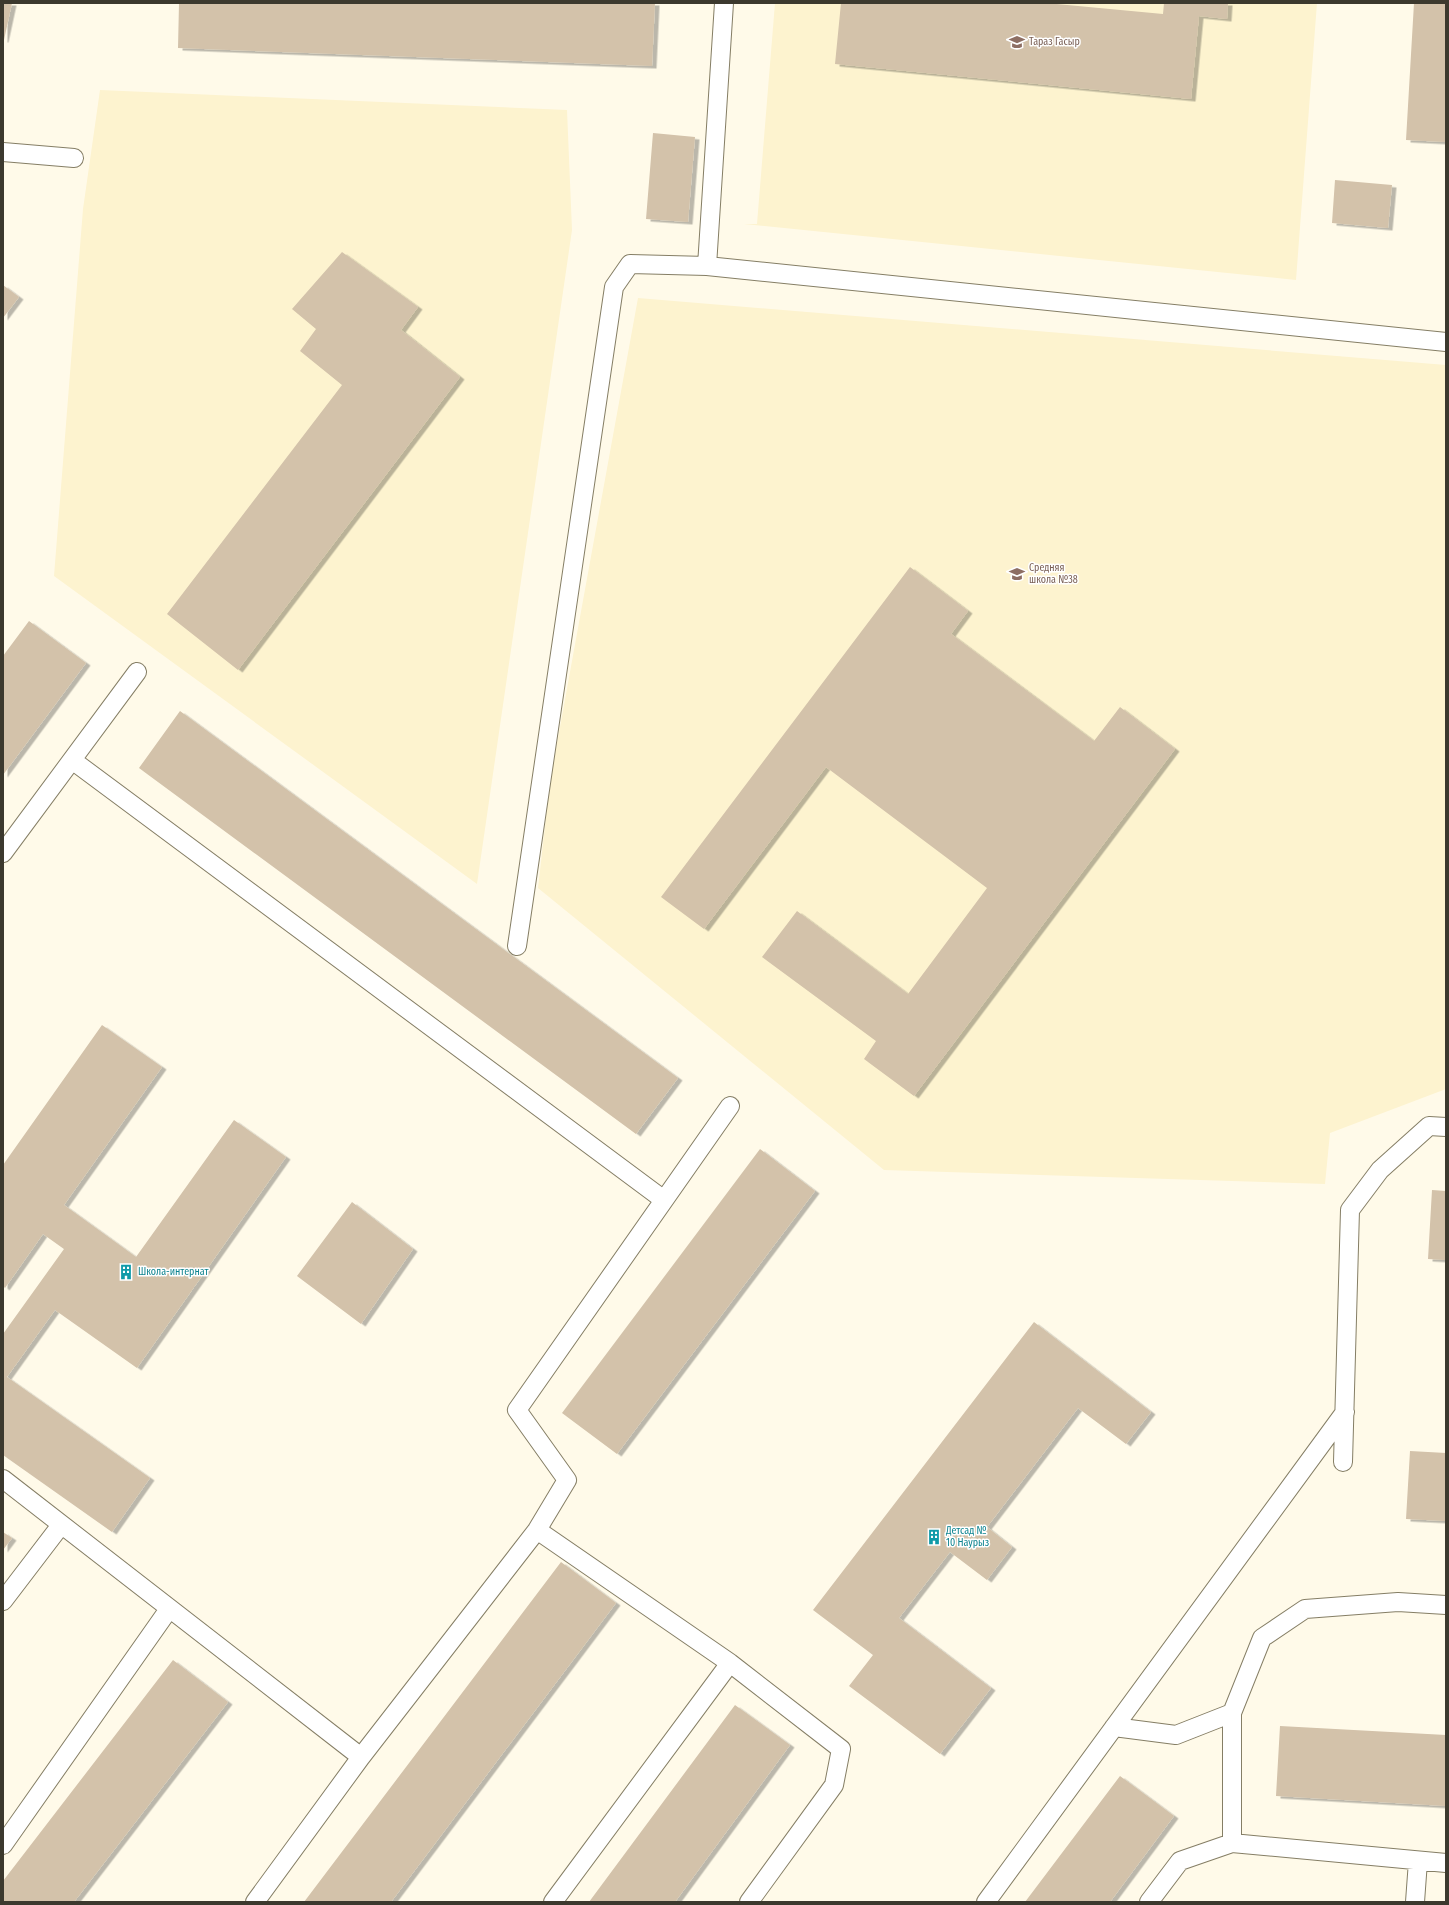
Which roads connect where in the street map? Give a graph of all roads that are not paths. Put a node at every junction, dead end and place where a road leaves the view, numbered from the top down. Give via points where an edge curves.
1 (724, 3) edge
2 (3, 152) edge
3 (74, 158) dead end
4 (707, 266) junction
5 (1446, 342) edge
6 (137, 672) dead end
7 (72, 760) junction
8 (3, 853) edge
9 (517, 946) dead end
10 (730, 1106) dead end
11 (1446, 1127) edge
12 (664, 1200) junction
13 (1344, 1412) junction
14 (1343, 1462) dead end
15 (3, 1479) edge
16 (61, 1525) junction
17 (537, 1530) junction
18 (3, 1600) edge
19 (1446, 1605) edge
20 (170, 1609) junction
21 (730, 1663) junction
22 (1232, 1713) junction
23 (1114, 1727) junction
24 (361, 1757) junction
25 (3, 1844) edge
26 (1232, 1844) junction
27 (1418, 1861) junction
28 (1446, 1862) edge
29 (254, 1902) edge
30 (553, 1902) edge
31 (748, 1902) edge
32 (986, 1902) edge
33 (1149, 1902) edge
34 (1415, 1902) edge

1 - 4 lane
2 - 3 lane
4 - 5 lane
4 - 9 lane via 630,264 614,287
6 - 7 lane
7 - 8 lane
7 - 12 lane
10 - 12 lane
11 - 13 lane via 1429,1126 1380,1170 1350,1210
12 - 17 lane via 517,1410 567,1480
13 - 14 lane
13 - 23 lane
15 - 16 lane
16 - 18 lane
16 - 20 lane
17 - 21 lane
17 - 24 lane
19 - 22 lane via 1398,1602 1305,1609 1262,1638
20 - 24 lane
20 - 25 lane
21 - 30 lane
21 - 31 lane via 841,1749 834,1785
22 - 23 lane via 1176,1735
22 - 26 lane
23 - 32 lane
24 - 29 lane
26 - 27 lane
26 - 33 lane via 1180,1861
27 - 28 lane
27 - 34 lane

